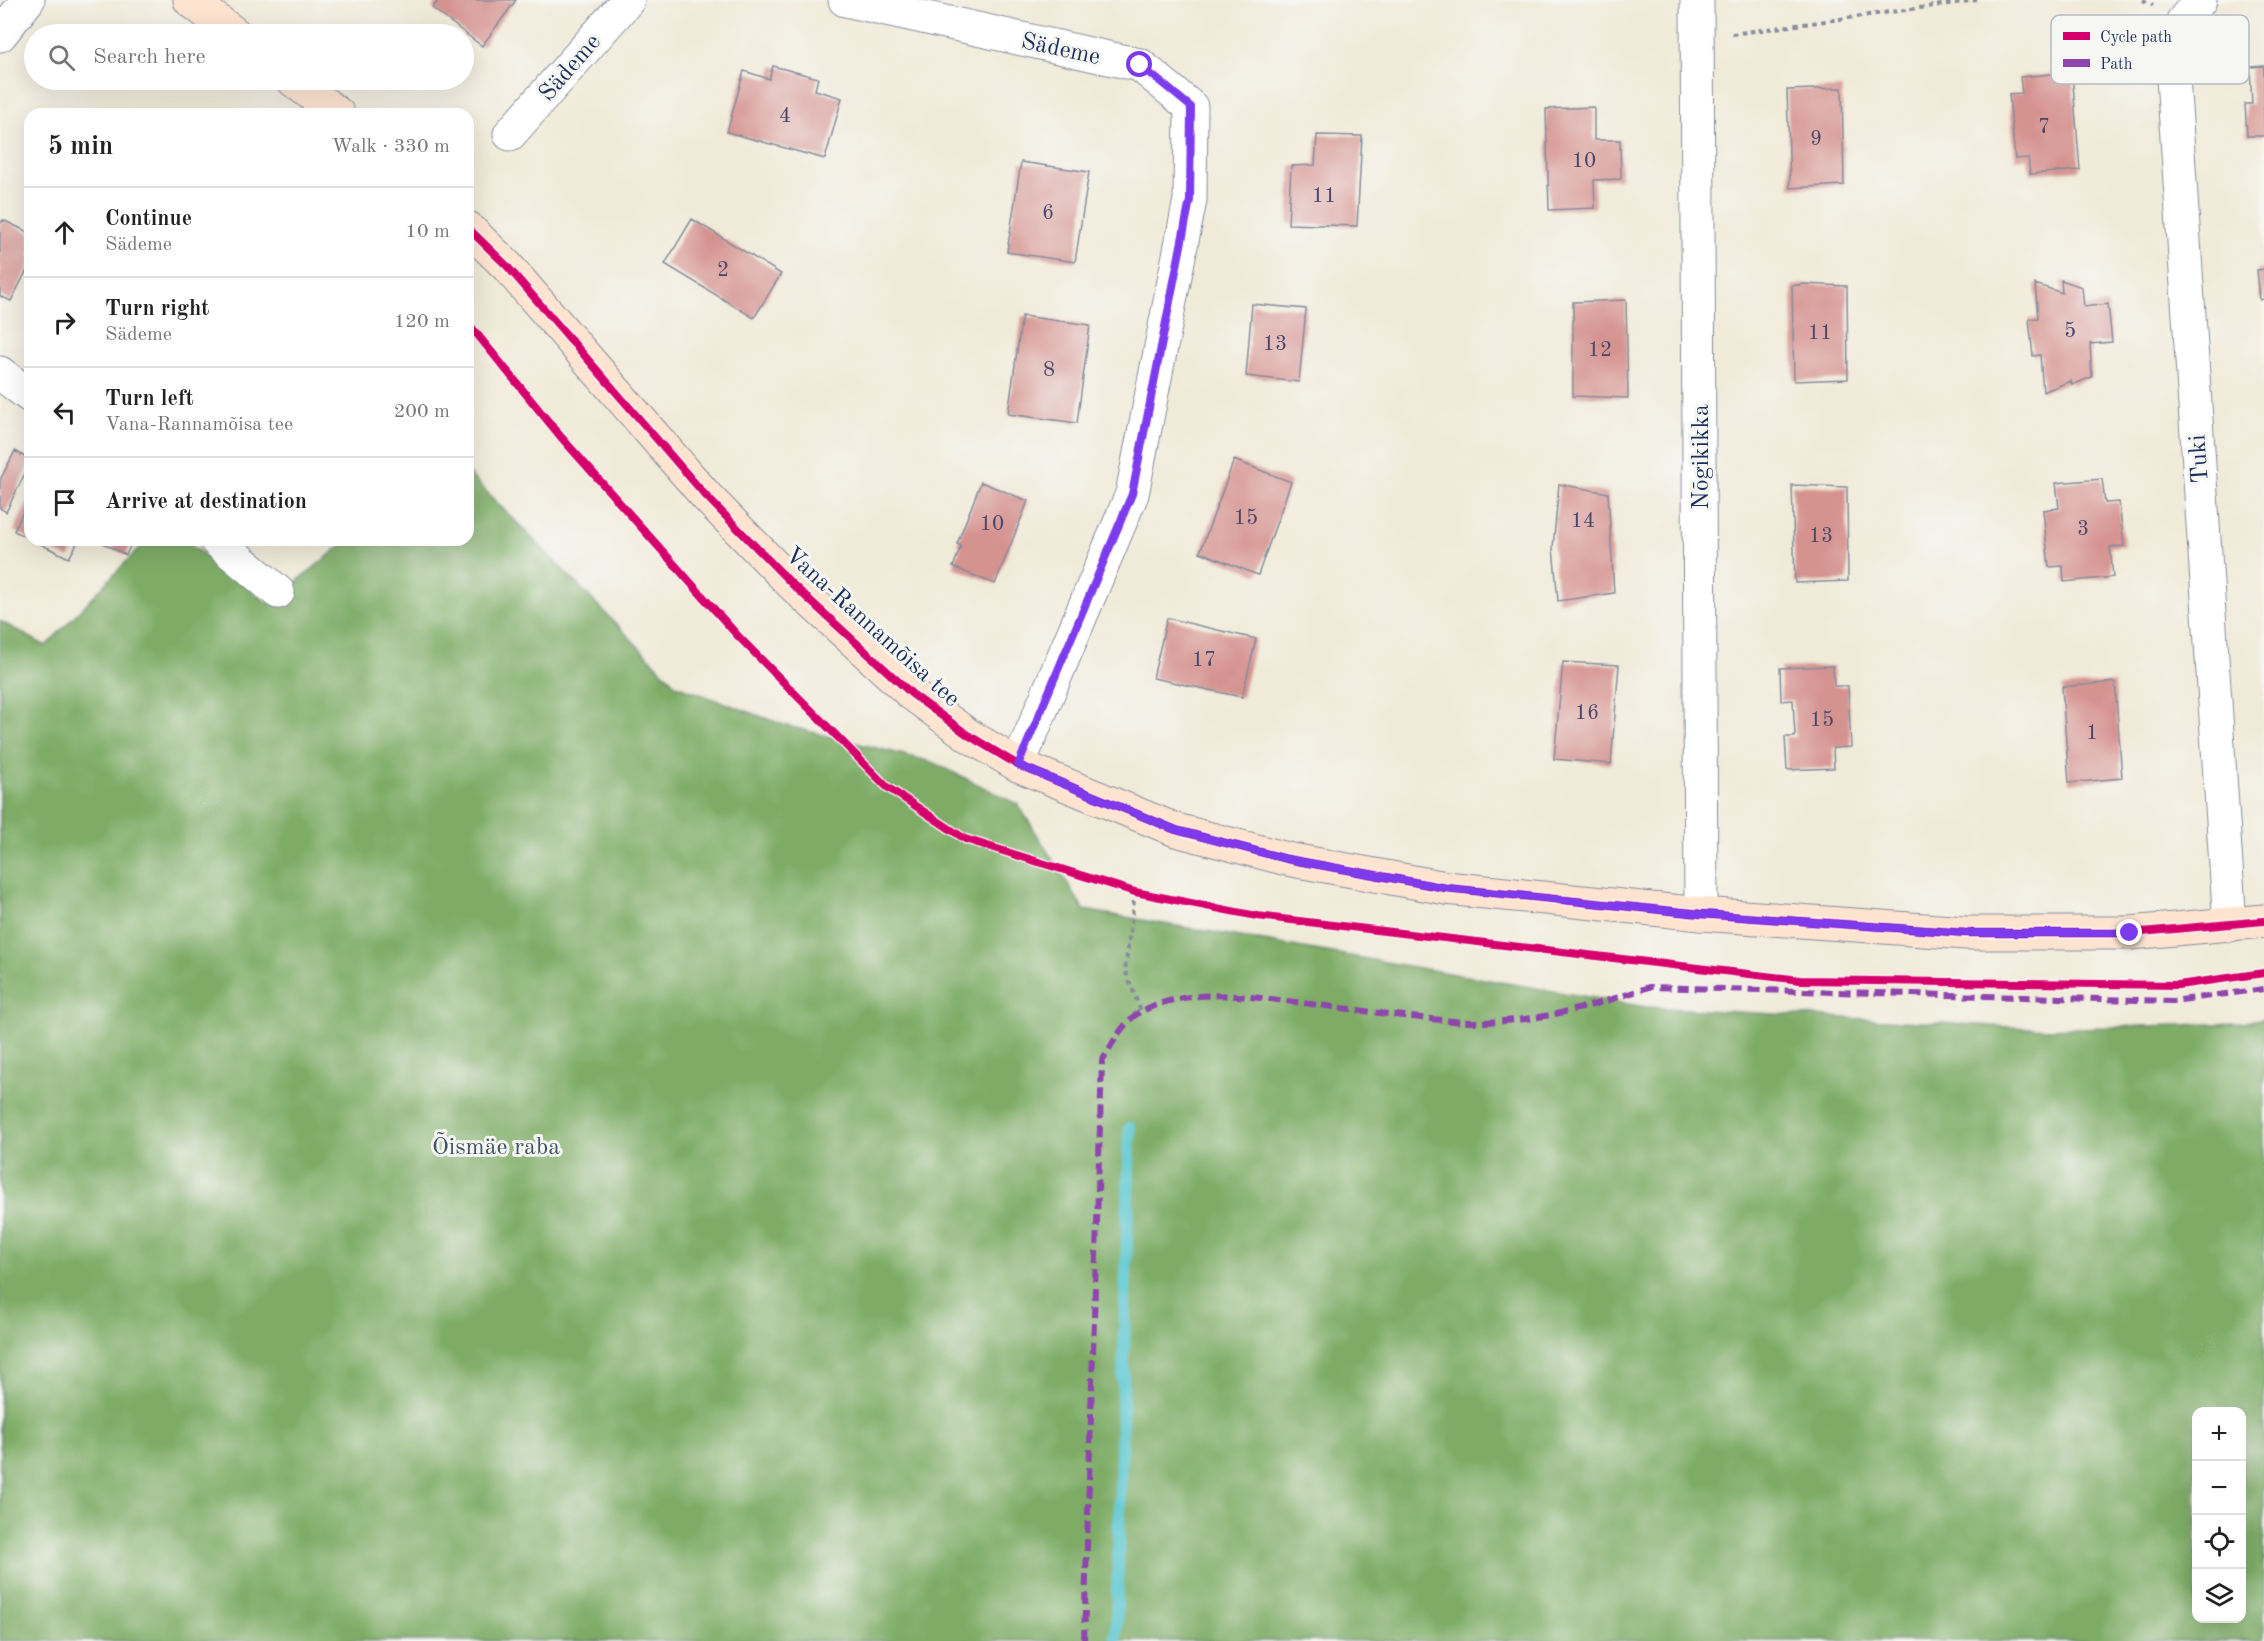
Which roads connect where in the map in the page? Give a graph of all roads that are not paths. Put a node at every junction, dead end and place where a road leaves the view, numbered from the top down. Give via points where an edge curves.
1 (28, 0) edge
2 (190, 0) edge
3 (628, 0) edge
4 (845, 0) edge
5 (1697, 0) edge
6 (2200, 0) edge
7 (2188, 15) edge
8 (222, 24) edge
9 (0, 35) edge
10 (2173, 84) edge
11 (306, 90) edge
12 (330, 108) edge
13 (510, 135) dead end
14 (474, 234) edge
15 (0, 373) edge
16 (24, 391) edge
17 (223, 546) edge
18 (278, 592) dead end
19 (1018, 765) junction
20 (1701, 914) junction
21 (2264, 921) edge
22 (2230, 925) junction

1 - 9 street
2 - 8 street
3 - 13 street, Sädeme
4 - 19 street, Sädeme via 1140,65 1191,107 1190,200 1132,494
5 - 20 street, Nõgikikka
6 - 7 street, Tuki
10 - 22 street, Tuki
11 - 12 street
14 - 19 street, Vana-Rannamõisa tee via 507,266 706,496 792,584 912,694
15 - 16 street
17 - 18 street
19 - 20 street, Vana-Rannamõisa tee via 1176,830 1287,859 1446,888
20 - 22 street, Vana-Rannamõisa tee via 1966,933 2130,933
21 - 22 street, Vana-Rannamõisa tee

